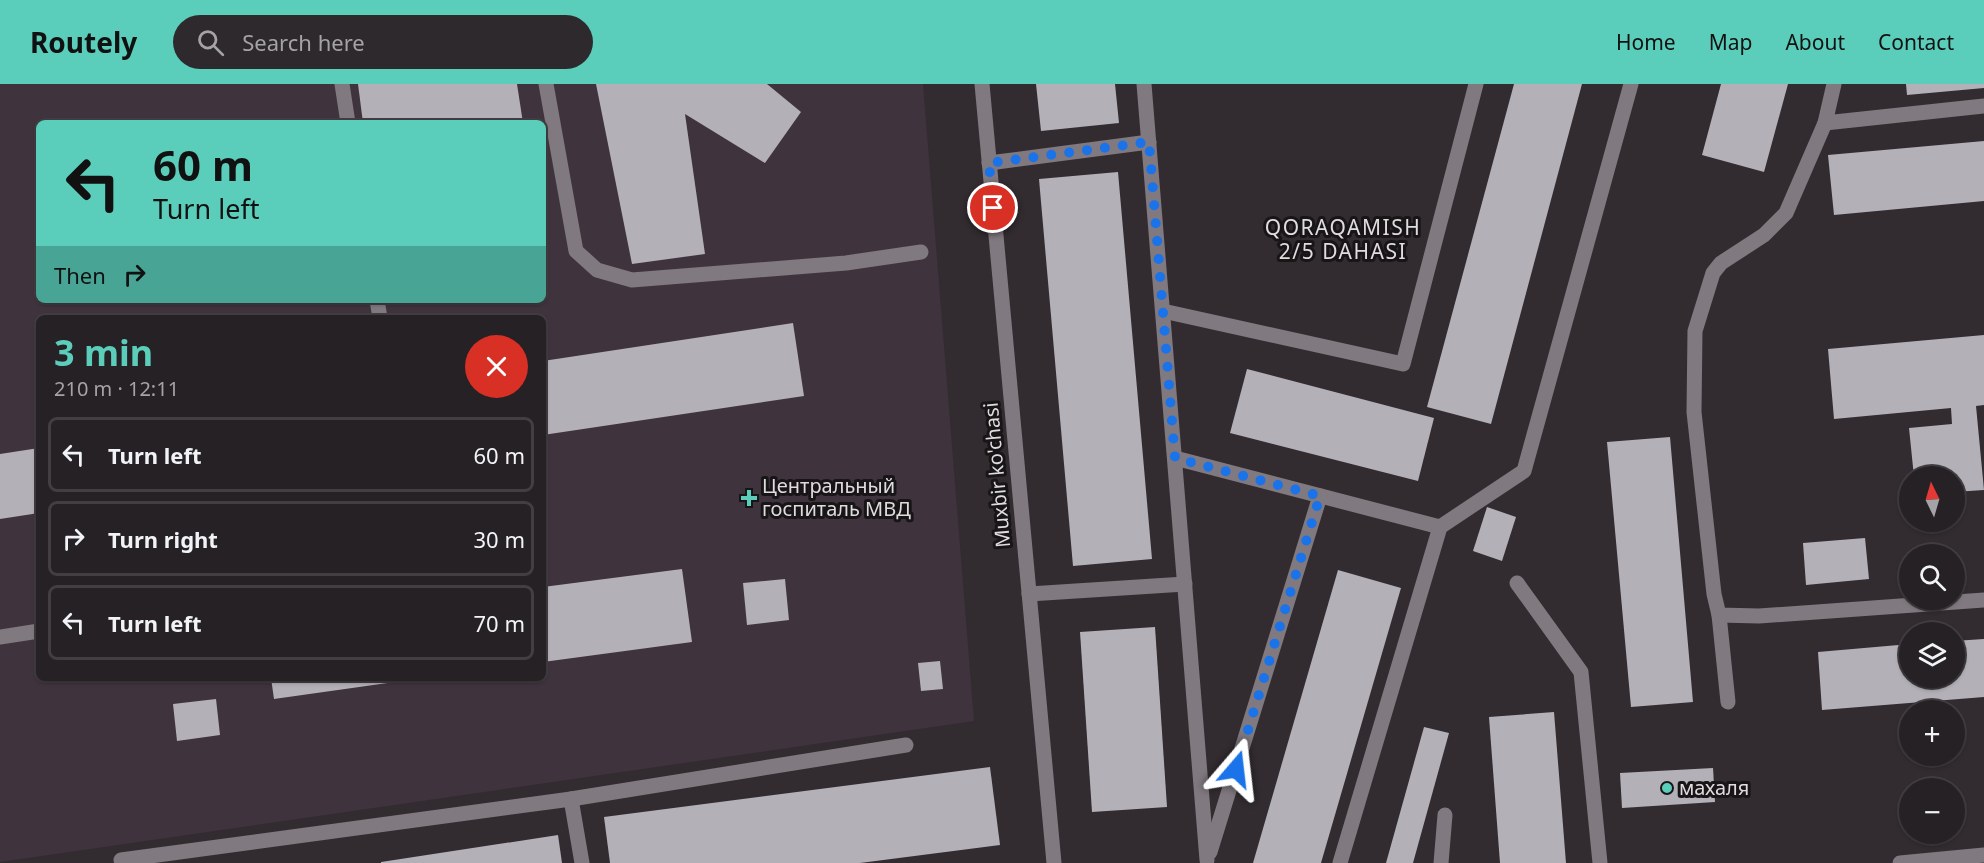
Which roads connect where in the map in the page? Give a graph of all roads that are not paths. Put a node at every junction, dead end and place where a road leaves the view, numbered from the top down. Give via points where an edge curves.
1 (342, 84) edge
2 (546, 84) edge
3 (982, 84) edge
4 (1144, 84) edge
5 (1476, 84) edge
6 (1631, 84) edge
7 (1834, 84) edge
8 (1984, 106) edge
9 (348, 120) edge
10 (1825, 123) junction
11 (1149, 142) junction
12 (989, 163) junction
13 (921, 252) dead end
14 (1163, 311) junction
15 (1175, 458) junction
16 (1320, 496) junction
17 (1440, 527) junction
18 (1517, 583) dead end
19 (1185, 584) junction
20 (1029, 594) junction
21 (1984, 600) edge
22 (1719, 615) junction
23 (36, 631) edge
24 (0, 637) edge
25 (1728, 702) dead end
26 (906, 745) dead end
27 (572, 799) junction
28 (1445, 816) dead end
29 (1984, 855) edge
30 (122, 860) dead end
31 (1207, 861) edge
32 (582, 863) edge
33 (1054, 863) edge
34 (1340, 863) edge
35 (1441, 863) edge
36 (1600, 863) edge
37 (1900, 863) edge

1 - 9 lane
2 - 13 lane via 576,251 597,270 632,280 846,263
3 - 12 lane, Muxbir ko'chasi
4 - 11 lane
5 - 14 lane via 1403,364
6 - 17 lane via 1524,471
7 - 10 lane
8 - 10 lane
10 - 22 lane via 1786,213 1764,235 1721,263 1713,273 1695,331 1694,412
11 - 12 lane
11 - 14 lane
12 - 20 lane, Muxbir ko'chasi
14 - 15 lane
15 - 16 lane
15 - 19 lane
16 - 17 lane
16 - 31 lane
17 - 34 lane
18 - 36 lane via 1581,672
19 - 20 lane
19 - 31 lane
20 - 33 lane, Muxbir ko'chasi
21 - 22 lane via 1759,616
22 - 25 lane
23 - 24 lane
26 - 27 lane
27 - 30 lane
27 - 32 lane
28 - 35 lane
29 - 37 lane

